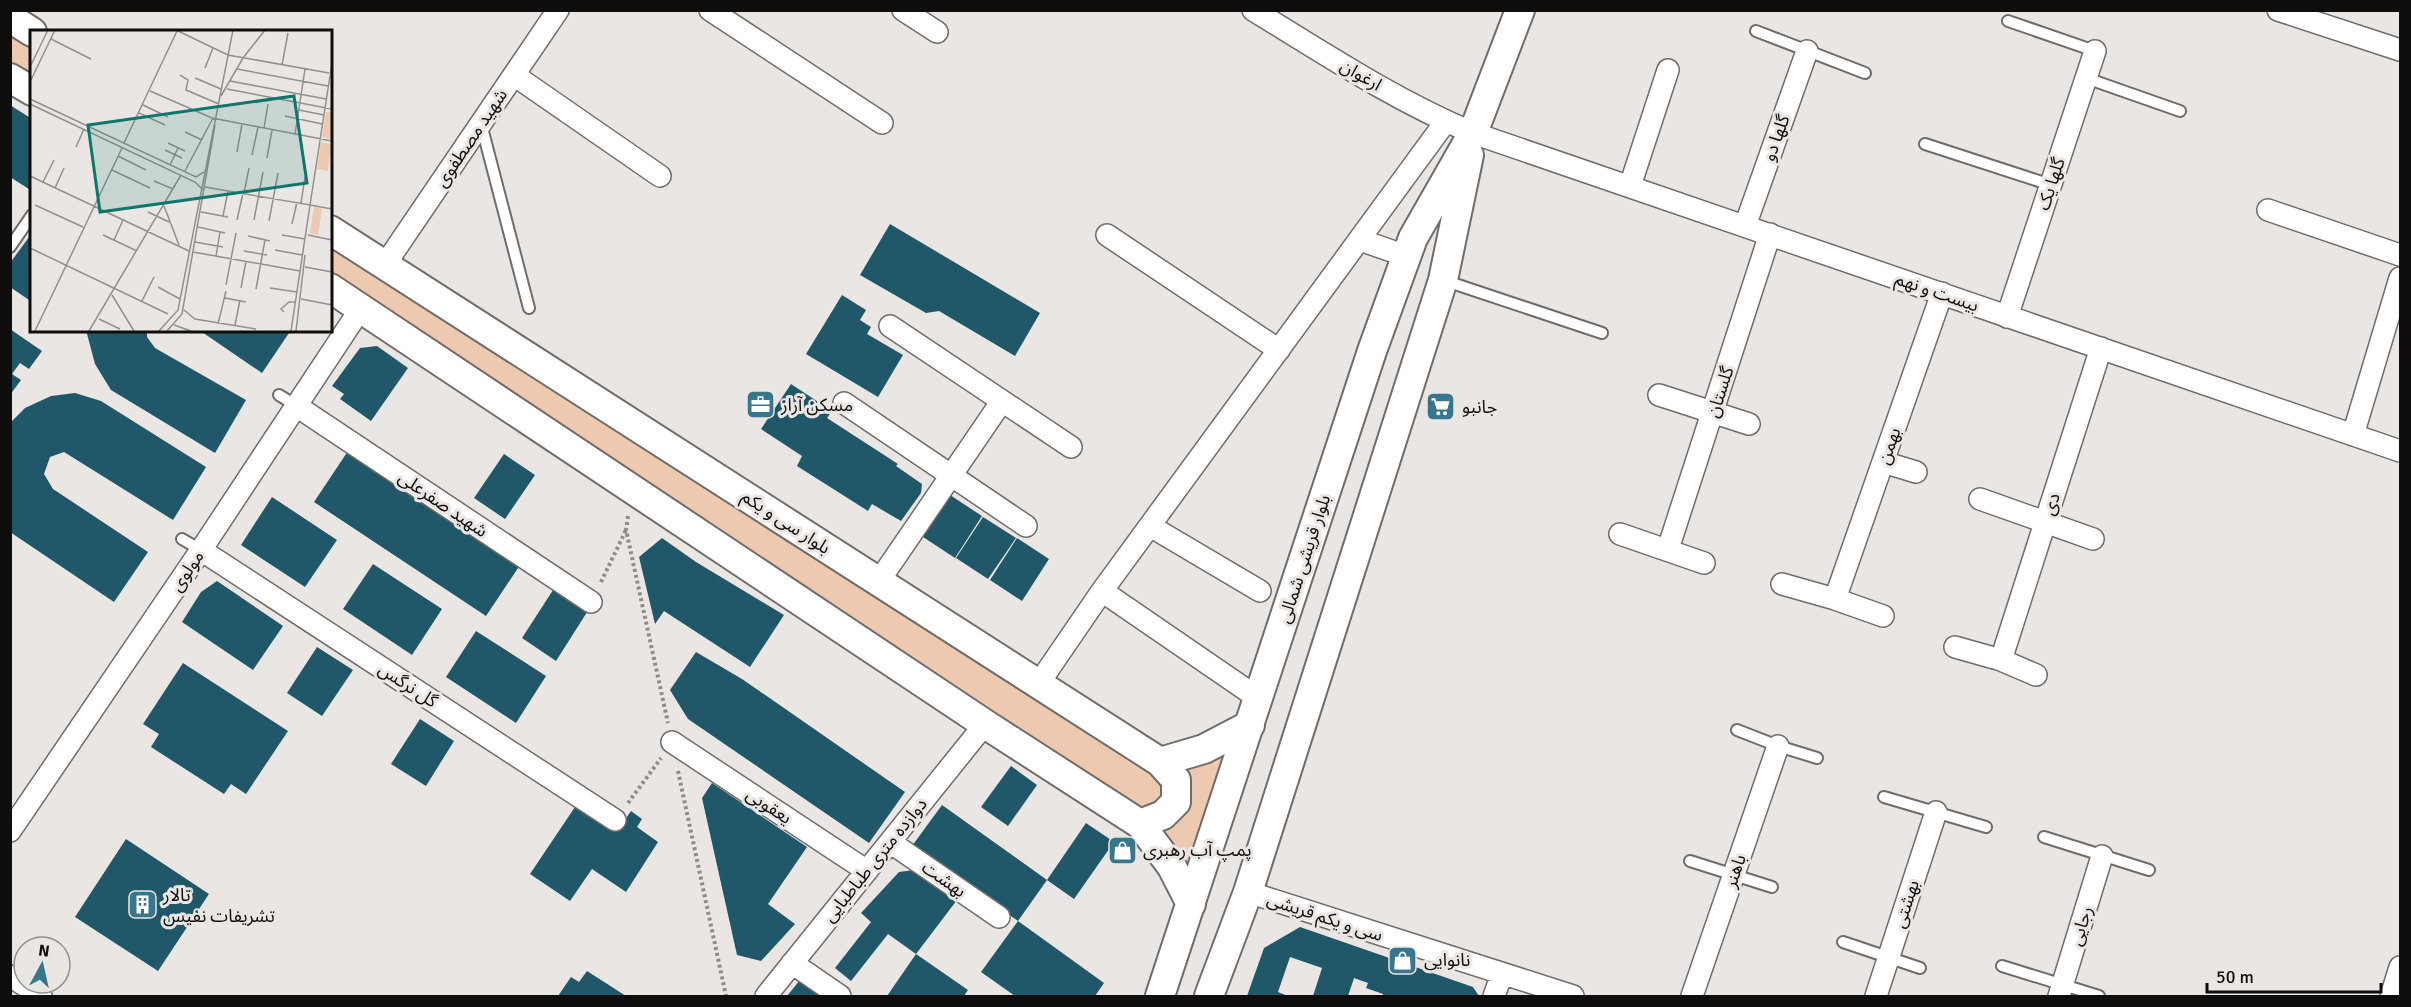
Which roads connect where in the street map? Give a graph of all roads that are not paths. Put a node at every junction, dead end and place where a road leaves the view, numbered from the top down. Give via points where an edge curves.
1 (558, 10) edge
2 (710, 10) edge
3 (903, 10) edge
4 (1253, 10) edge
5 (1520, 10) edge
6 (2278, 10) edge
7 (10, 18) edge
8 (2008, 21) dead end
9 (30, 31) edge
10 (1756, 31) dead end
11 (937, 32) dead end
12 (2400, 50) edge
13 (1807, 51) junction
14 (2095, 51) joint
15 (1668, 70) dead end
16 (1864, 73) dead end
17 (514, 75) junction
18 (10, 78) edge
19 (2086, 78) junction
20 (30, 90) edge
21 (2180, 111) dead end
22 (1446, 121) junction
23 (481, 123) junction
24 (882, 123) dead end
25 (1473, 133) junction
26 (1925, 144) dead end
27 (660, 176) dead end
28 (2051, 184) junction
29 (1630, 186) junction
30 (2268, 210) dead end
31 (30, 218) edge
32 (1745, 226) junction
33 (332, 231) edge
34 (1770, 234) junction
35 (1107, 235) dead end
36 (1360, 240) junction
37 (10, 247) edge
38 (2400, 255) edge
39 (1406, 256) junction
40 (384, 266) junction
41 (1445, 274) junction
42 (2400, 278) edge
43 (332, 289) edge
44 (1942, 293) junction
45 (361, 308) junction
46 (529, 308) dead end
47 (2007, 317) junction
48 (890, 326) dead end
49 (1602, 333) dead end
50 (2101, 348) junction
51 (1279, 351) junction
52 (1659, 394) dead end
53 (287, 400) junction
54 (1002, 401) junction
55 (844, 403) dead end
56 (1713, 413) junction
57 (1749, 424) dead end
58 (2353, 435) junction
59 (1071, 447) dead end
60 (2400, 451) edge
61 (1883, 462) junction
62 (1916, 472) dead end
63 (951, 475) junction
64 (1980, 499) dead end
65 (2045, 522) junction
66 (1026, 526) dead end
67 (1150, 526) junction
68 (1620, 534) dead end
69 (182, 539) dead end
70 (2093, 540) dead end
71 (1668, 549) junction
72 (201, 550) junction
73 (1704, 563) dead end
74 (879, 581) junction
75 (1782, 584) dead end
76 (1102, 591) junction
77 (1260, 591) dead end
78 (1835, 599) junction
79 (591, 602) road end
80 (1883, 616) dead end
81 (1955, 646) dead end
82 (2001, 660) junction
83 (2036, 675) dead end
84 (1039, 683) junction
85 (1258, 698) junction
86 (985, 724) junction
87 (1250, 725) junction
88 (1737, 730) dead end
89 (672, 742) road end
90 (1778, 746) junction
91 (1817, 758) dead end
92 (1160, 762) junction
93 (1884, 797) dead end
94 (1936, 812) junction
95 (615, 820) road end
96 (1140, 824) junction
97 (1986, 826) dead end
98 (10, 831) edge
99 (2044, 837) dead end
100 (890, 842) junction
101 (2102, 856) junction
102 (1690, 861) dead end
103 (2149, 870) dead end
104 (867, 871) junction
105 (1734, 875) junction
106 (1772, 887) dead end
107 (1248, 892) junction
108 (1191, 904) junction
109 (999, 917) dead end
110 (1843, 942) dead end
111 (1889, 958) junction
112 (792, 963) junction
113 (2002, 966) dead end
114 (2400, 967) edge
115 (1920, 968) dead end
116 (1502, 974) junction
117 (10, 976) edge
118 (2061, 991) edge
119 (41, 996) edge
120 (766, 996) edge
121 (840, 996) edge
122 (1160, 996) edge
123 (1209, 996) edge
124 (1494, 996) edge
125 (1573, 996) edge
126 (1692, 996) edge
127 (1876, 996) edge
128 (2099, 996) edge
129 (2391, 996) edge

1 - 17 street, شهید مصطفوی
2 - 24 street
3 - 11 street
4 - 22 street, ارغوان via 1370,81
5 - 25 main road, بلوار قریشی شمالی
6 - 12 street
7 - 9 main road
8 - 14 lane
10 - 13 lane
13 - 16 lane
13 - 32 street, گلها دو
14 - 19 street, گلها یک
15 - 29 street
17 - 23 street, شهید مصطفوی
17 - 27 street
18 - 20 main road
19 - 21 lane
19 - 28 street, گلها یک
22 - 25 street, ارغوان
22 - 36 street
23 - 40 street, شهید مصطفوی
23 - 46 lane
25 - 29 street, بیست و نهم
25 - 39 main road, بلوار قریشی شمالی
25 - 41 main road, بلوار قریشی شمالی
26 - 28 lane
28 - 47 street, گلها یک
29 - 32 street, بیست و نهم
30 - 38 street
31 - 37 lane
32 - 34 street, بیست و نهم
33 - 40 main road, بلوار سی و یکم
34 - 44 street, بیست و نهم
34 - 56 street, گلستان
35 - 51 street
36 - 39 street
36 - 51 street
39 - 41 main road via 1417,250 1430,250 1440,256
39 - 85 main road, بلوار قریشی شمالی
40 - 74 main road, بلوار سی و یکم
41 - 49 lane
41 - 107 main road, بلوار قریشی شمالی
42 - 58 street
43 - 45 main road
44 - 47 street, بیست و نهم
44 - 61 street, بهمن
45 - 53 street, مولوی
45 - 86 main road
47 - 50 street, بیست و نهم
48 - 54 street
50 - 58 street, بیست و نهم
50 - 65 street, دی
51 - 67 street
52 - 56 street
53 - 72 street, مولوی
53 - 79 street, شهید صفرعلی
54 - 59 street
54 - 63 street
55 - 63 street
56 - 57 street
56 - 71 street, گلستان
58 - 60 street, بیست و نهم
61 - 62 street
61 - 78 street, بهمن
63 - 66 street
63 - 74 street
64 - 65 street
65 - 70 street
65 - 82 street, دی
67 - 76 street
67 - 77 street
68 - 71 street
69 - 72 lane
71 - 73 street
72 - 95 street, گل نرگس
72 - 98 street, مولوی
74 - 84 main road, بلوار سی و یکم
75 - 78 street
76 - 84 street
76 - 85 street
78 - 80 street
81 - 82 street
82 - 83 street
84 - 92 main road, بلوار سی و یکم
85 - 87 main road, بلوار قریشی شمالی
86 - 96 main road
86 - 100 street, دوازده متری طباطبایی
87 - 92 main road via 1204,749
87 - 108 main road, بلوار قریشی شمالی
88 - 90 lane
89 - 104 street, یعقوبی
90 - 91 lane
90 - 105 street, باهنر
92 - 96 main road via 1176,780 1176,802 1163,815
93 - 94 lane
94 - 97 lane
94 - 111 street, بهشتی
96 - 108 main road via 1172,867
99 - 101 lane
100 - 104 street, دوازده متری طباطبایی
100 - 109 street, بهشت
101 - 103 lane
101 - 118 street, رجایی
102 - 105 lane
104 - 112 street, دوازده متری طباطبایی
105 - 106 lane
105 - 126 street, باهنر
107 - 116 street, سی و یکم قریشی
107 - 123 main road, بلوار قریشی شمالی
108 - 122 main road, بلوار قریشی شمالی
110 - 111 lane
111 - 115 lane
111 - 127 street, بهشتی
112 - 120 street, دوازده متری طباطبایی
112 - 121 street
113 - 118 lane
114 - 129 street
116 - 124 street
116 - 125 street, سی و یکم قریشی
117 - 119 street
118 - 128 lane

